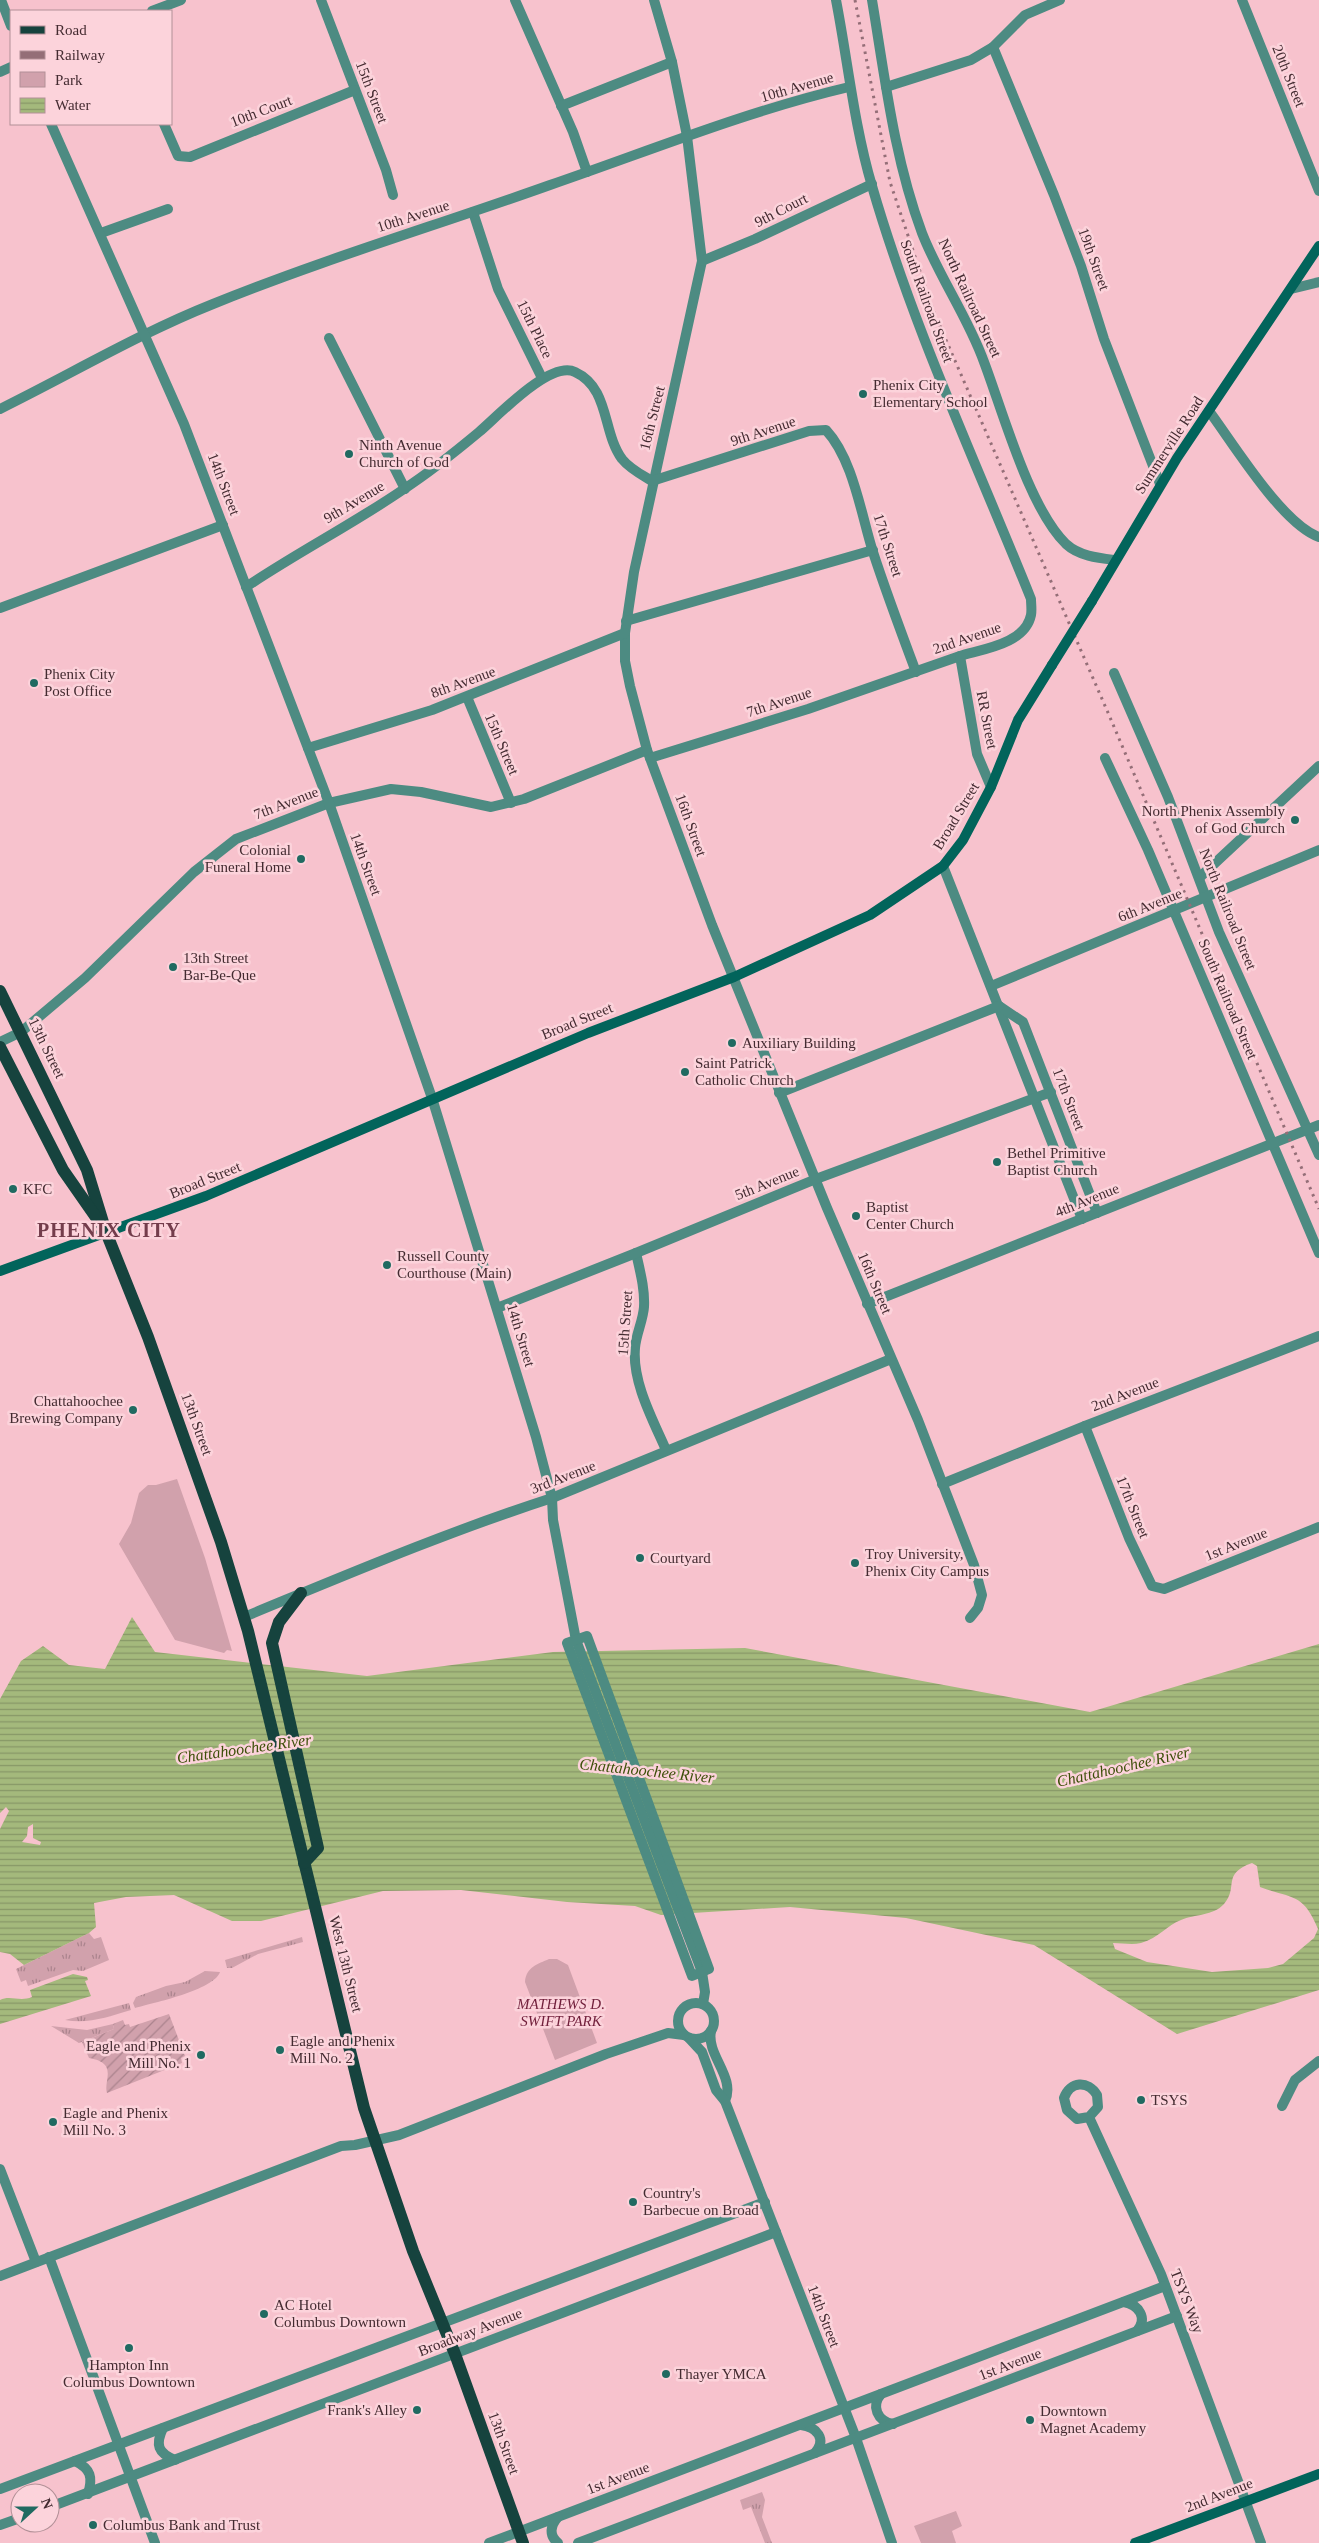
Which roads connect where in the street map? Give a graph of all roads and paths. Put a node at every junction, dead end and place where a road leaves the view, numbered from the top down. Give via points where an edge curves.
1 (1, 0) edge
2 (181, 0) edge
3 (321, 0) edge
4 (515, 0) edge
5 (654, 0) edge
6 (836, 0) edge
7 (872, 0) edge
8 (1060, 0) edge
9 (1242, 0) edge
10 (155, 10) edge
11 (10, 23) edge
12 (992, 46) junction
13 (672, 62) junction
14 (849, 87) junction
15 (886, 87) junction
16 (355, 90) junction
17 (561, 106) junction
18 (51, 125) edge
19 (164, 125) edge
20 (688, 136) junction
21 (587, 172) junction
22 (872, 184) junction
23 (1319, 191) edge
24 (393, 195) dead end
25 (168, 209) dead end
26 (473, 212) junction
27 (101, 233) junction
28 (1319, 246) edge
29 (702, 261) junction
30 (1319, 282) edge
31 (1290, 289) junction
32 (144, 336) junction
33 (329, 338) dead end
34 (542, 378) junction
35 (0, 408) edge
36 (1209, 411) junction
37 (826, 430) joint
38 (652, 481) junction
39 (1160, 484) junction
40 (405, 489) junction
41 (223, 525) junction
42 (1319, 537) edge
43 (873, 550) junction
44 (1115, 560) junction
45 (246, 587) junction
46 (1031, 599) joint
47 (0, 608) edge
48 (626, 621) junction
49 (625, 633) junction
50 (960, 656) junction
51 (1052, 665) joint
52 (916, 672) junction
53 (1114, 673) dead end
54 (467, 697) junction
55 (308, 748) junction
56 (648, 754) junction
57 (1105, 758) dead end
58 (1319, 766) edge
59 (991, 787) junction
60 (329, 803) junction
61 (511, 803) junction
62 (1319, 850) edge
63 (943, 866) junction
64 (1200, 877) junction
65 (1207, 898) junction
66 (1174, 911) junction
67 (734, 977) junction
68 (991, 986) junction
69 (0, 991) edge
70 (999, 1006) junction
71 (22, 1032) junction
72 (0, 1042) edge
73 (0, 1047) edge
74 (1050, 1092) junction
75 (780, 1094) junction
76 (432, 1098) junction
77 (1034, 1098) junction
78 (1319, 1125) edge
79 (1308, 1130) junction
80 (1274, 1144) junction
81 (1319, 1155) edge
82 (816, 1179) junction
83 (1098, 1213) junction
84 (1082, 1219) junction
85 (106, 1232) junction
86 (636, 1253) junction
87 (1319, 1254) edge
88 (0, 1272) edge
89 (867, 1304) junction
90 (497, 1308) junction
91 (1319, 1336) edge
92 (891, 1360) junction
93 (1085, 1426) junction
94 (666, 1450) junction
95 (942, 1484) junction
96 (552, 1498) junction
97 (1319, 1527) edge
98 (1164, 1589) joint
99 (301, 1593) junction
100 (244, 1617) junction
101 (970, 1618) dead end
102 (248, 1631) joint
103 (304, 1863) junction
104 (702, 1972) junction
105 (703, 2004) junction
106 (677, 2019) junction
107 (711, 2031) junction
108 (668, 2033) junction
109 (686, 2036) junction
110 (1319, 2061) edge
111 (725, 2100) junction
112 (1282, 2106) dead end
113 (1088, 2117) dead end
114 (0, 2169) edge
115 (765, 2202) junction
116 (776, 2232) junction
117 (49, 2257) junction
118 (36, 2262) junction
119 (0, 2276) edge
120 (1166, 2286) junction
121 (1124, 2302) junction
122 (1178, 2316) junction
123 (442, 2323) junction
124 (1137, 2332) junction
125 (455, 2354) junction
126 (881, 2394) junction
127 (844, 2408) junction
128 (801, 2424) junction
129 (893, 2424) junction
130 (163, 2428) junction
131 (856, 2438) junction
132 (118, 2445) junction
133 (815, 2453) junction
134 (174, 2460) junction
135 (75, 2461) junction
136 (1318, 2475) edge
137 (130, 2478) junction
138 (0, 2490) edge
139 (88, 2494) junction
140 (1245, 2502) junction
141 (60, 2504) edge
142 (558, 2517) junction
143 (521, 2537) edge
144 (155, 2543) edge
145 (489, 2543) edge
146 (558, 2543) edge
147 (578, 2543) edge
148 (892, 2543) edge
149 (1135, 2543) edge
150 (1261, 2543) edge

1 - 11 street
2 - 10 street
3 - 16 street, 15th Street
4 - 17 street
5 - 13 street, 16th Street
6 - 14 street, South Railroad Street
7 - 15 street, North Railroad Street
8 - 12 street via 1025,15
9 - 23 street, 20th Street
12 - 15 street via 971,60
12 - 39 street, 19th Street via 1054,195 1104,339
13 - 17 street
13 - 20 street, 16th Street
14 - 20 street, 10th Avenue via 810,96
14 - 22 street, South Railroad Street
15 - 44 street, North Railroad Street via 893,127 923,234 977,342 1044,515 1059,536 1079,553
16 - 19 street, 10th Court via 190,157 178,156
16 - 24 street, 15th Street
17 - 21 street
18 - 27 street, 14th Street
20 - 21 street, 10th Avenue
20 - 29 street, 16th Street
21 - 26 street, 10th Avenue
22 - 29 street, 9th Court
22 - 46 street, South Railroad Street via 915,316
25 - 27 street
26 - 32 street, 10th Avenue via 379,242 212,304
26 - 34 street, 15th Place via 498,288
27 - 32 street, 14th Street
28 - 31 main road, Summerville Road
29 - 38 street, 16th Street
30 - 31 street
31 - 36 main road, Summerville Road
32 - 35 street, 10th Avenue
32 - 41 street, 14th Street via 184,424
33 - 40 street
34 - 38 street, 15th Place via 558,370 572,370 585,378 602,403 615,447 622,459
34 - 40 street, 9th Avenue via 464,445
36 - 39 main road, Summerville Road
36 - 42 street via 1294,521
37 - 38 street, 9th Avenue via 809,431
37 - 43 street, 17th Street via 835,440 848,471
38 - 48 street, 16th Street
39 - 44 main road, Summerville Road
40 - 45 street, 9th Avenue via 293,555
41 - 45 street, 14th Street
41 - 47 street
43 - 48 street
43 - 52 street, 17th Street
44 - 51 main road, Summerville Road, bridge
45 - 55 street, 14th Street
46 - 50 street, 2nd Avenue via 1031,615 1025,629 1002,644
48 - 49 street, 16th Street
49 - 54 street, 8th Avenue
49 - 56 street, 16th Street via 625,661
50 - 52 street, 2nd Avenue
50 - 59 street, RR Street via 977,754
51 - 59 main road, Broad Street via 1018,720
52 - 56 street, 7th Avenue via 808,709
53 - 64 street, North Railroad Street
54 - 55 street, 8th Avenue
54 - 61 street, 15th Street
55 - 60 street, 14th Street
56 - 61 street, 7th Avenue
56 - 67 street, 16th Street
57 - 66 street, South Railroad Street
58 - 64 street
59 - 63 main road, Broad Street via 963,840
60 - 61 street, 7th Avenue via 403,789 478,806
60 - 71 street, 7th Avenue via 236,839 214,854 85,978
60 - 76 street, 14th Street
62 - 65 street, 6th Avenue
63 - 67 main road, Broad Street via 870,915
63 - 68 street
64 - 65 street, North Railroad Street
65 - 66 street, 6th Avenue
65 - 79 street, North Railroad Street via 1219,932
66 - 68 street, 6th Avenue
66 - 80 street, South Railroad Street
67 - 75 street, 16th Street
67 - 76 main road, Broad Street via 617,1020
68 - 70 street
69 - 71 main road, 13th Street
70 - 74 street, 17th Street via 1023,1022
70 - 75 street
70 - 77 street
71 - 72 street, 7th Avenue
71 - 85 main road, 13th Street via 88,1170
73 - 85 main road, 13th Street via 63,1170
74 - 77 street, 5th Avenue
74 - 83 street, 17th Street
75 - 82 street, 16th Street
76 - 85 main road, Broad Street via 206,1196
76 - 90 street, 14th Street
77 - 82 street, 5th Avenue
77 - 84 street
78 - 79 street, 4th Avenue
79 - 80 street, 4th Avenue
79 - 81 street, North Railroad Street
80 - 83 street, 4th Avenue
80 - 87 street, South Railroad Street
82 - 86 street, 5th Avenue
82 - 89 street, 16th Street
83 - 84 street, 4th Avenue
84 - 89 street, 4th Avenue
85 - 88 main road, Broad Street
85 - 100 main road, 13th Street via 187,1446
86 - 90 street, 5th Avenue
86 - 94 street, 15th Street via 644,1308 635,1349 638,1375
89 - 92 street, 16th Street
90 - 96 street, 14th Street
91 - 93 street, 2nd Avenue
92 - 94 street, 3rd Avenue
92 - 95 street, 16th Street
93 - 95 street, 2nd Avenue
93 - 98 street, 17th Street via 1148,1578 1152,1586
94 - 96 street, 3rd Avenue
95 - 101 street, 16th Street via 974,1565 982,1595
96 - 99 street, 3rd Avenue via 494,1517
96 - 104 street, 14th Street via 553,1520 576,1640
97 - 98 street, 1st Avenue
99 - 100 street, 3rd Avenue
99 - 103 main road via 279,1622 272,1644 318,1848
100 - 102 main road, 13th Street
102 - 103 main road, West 13th Street
103 - 123 main road, West 13th Street via 364,2108 413,2252
104 - 104 street, bridge via 692,1976 567,1643 587,1636 709,1969
104 - 105 street
105 - 106 street via 692,2002 684,2007
105 - 107 street, 14th Street via 712,2012 714,2025
106 - 108 street
106 - 109 street, 14th Street
107 - 109 street via 701,2038
107 - 111 street, 14th Street via 711,2042 728,2085
108 - 109 street
108 - 117 street via 399,2135 356,2146 341,2146
109 - 111 street, 14th Street via 702,2052 716,2090
110 - 112 street via 1295,2080
111 - 115 street, 14th Street
113 - 120 street, TSYS Way
114 - 118 street
115 - 116 street, 14th Street
115 - 123 street, Broadway Avenue
116 - 125 street, Broadway Avenue
116 - 127 street, 14th Street
117 - 118 street
117 - 132 street
118 - 119 street
120 - 121 street, 1st Avenue
120 - 122 street, TSYS Way
121 - 124 street via 1139,2308 1143,2319
121 - 126 street, 1st Avenue
122 - 124 street, 1st Avenue
122 - 140 street, TSYS Way
123 - 125 main road, West 13th Street
123 - 130 street, Broadway Avenue
124 - 129 street, 1st Avenue
125 - 134 street, Broadway Avenue
125 - 143 main road, 13th Street
126 - 127 street, 1st Avenue
126 - 129 street via 876,2408 880,2418
127 - 128 street, 1st Avenue
127 - 131 street, 14th Street
128 - 133 street via 818,2431 820,2448
128 - 142 street, 1st Avenue
129 - 131 street, 1st Avenue
130 - 132 street, Broadway Avenue
130 - 134 street via 158,2449
131 - 133 street, 1st Avenue
131 - 148 street, 14th Street
132 - 135 street, Broadway Avenue
132 - 137 street
133 - 147 street, 1st Avenue
134 - 137 street, Broadway Avenue
135 - 138 street, Broadway Avenue
135 - 139 street via 85,2466 90,2474
136 - 140 main road, 2nd Avenue
137 - 139 street, Broadway Avenue
137 - 144 street
139 - 141 street, Broadway Avenue
140 - 149 main road, 2nd Avenue
140 - 150 street
142 - 143 street, 1st Avenue
142 - 146 street via 551,2532
143 - 145 street, 1st Avenue

